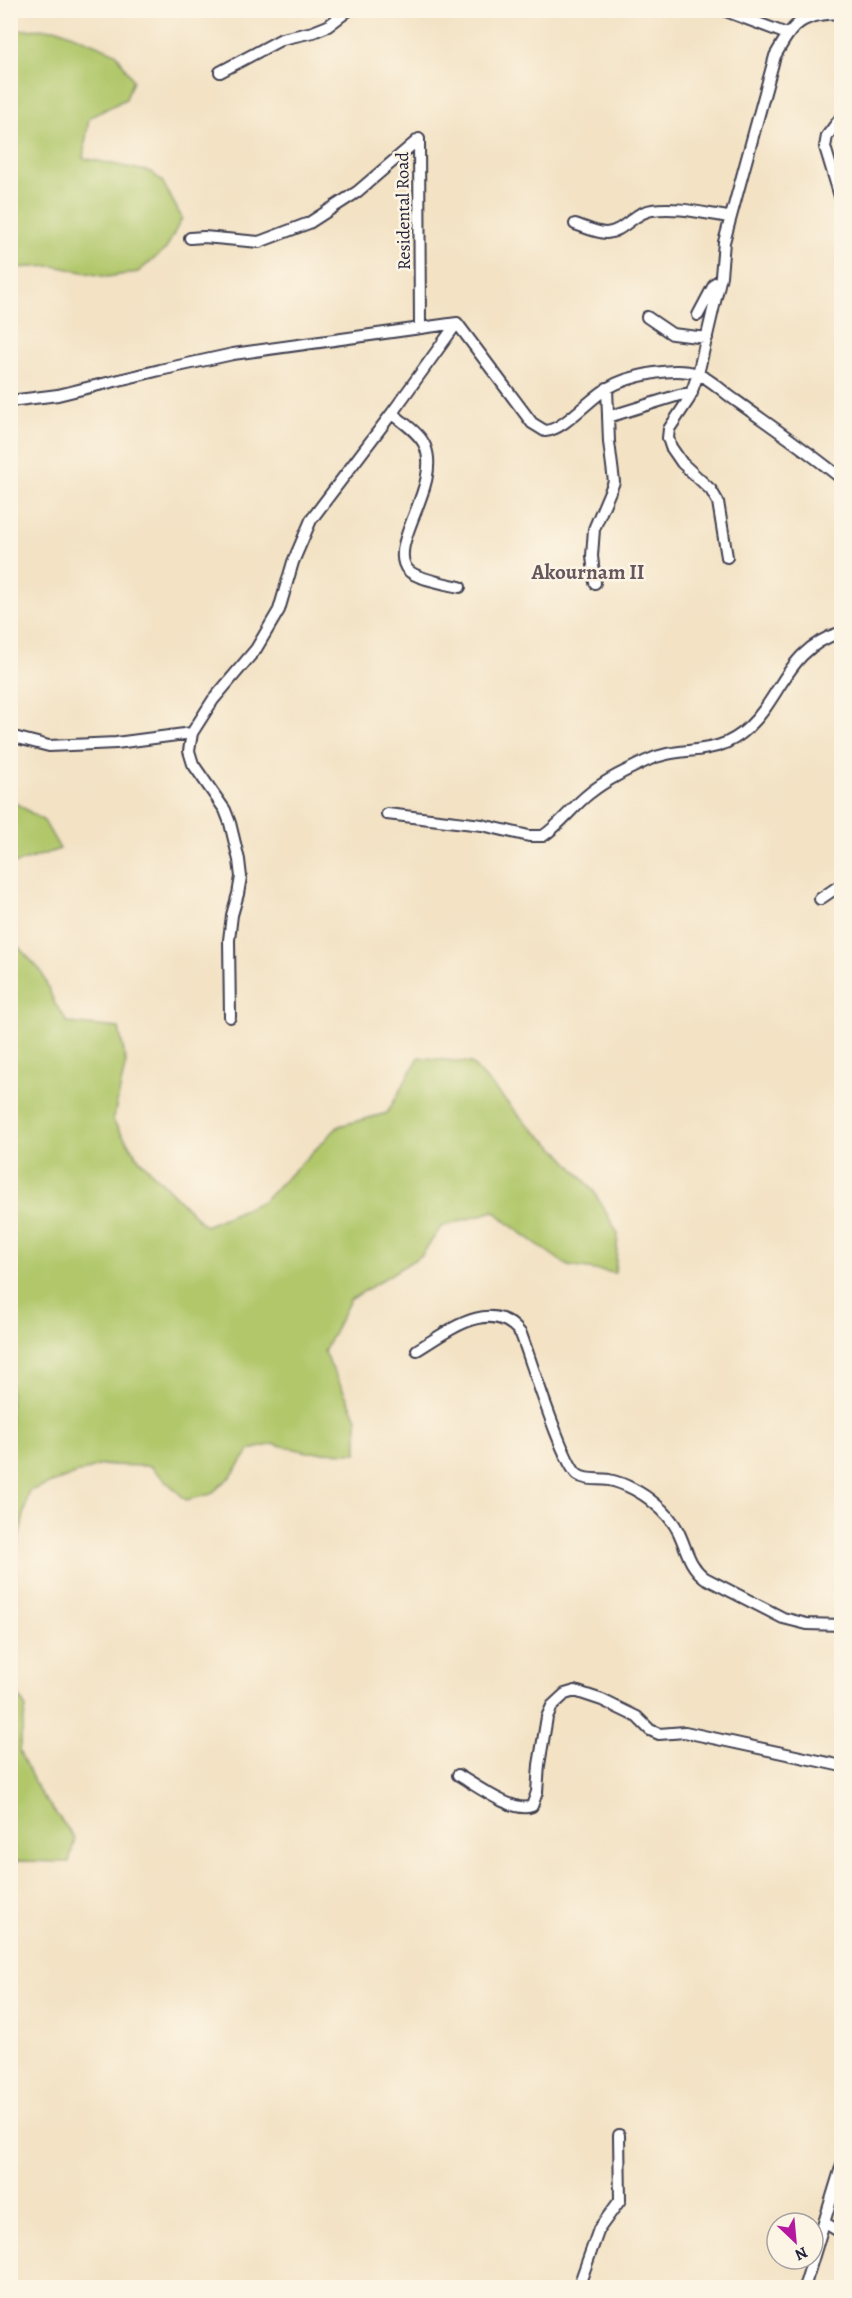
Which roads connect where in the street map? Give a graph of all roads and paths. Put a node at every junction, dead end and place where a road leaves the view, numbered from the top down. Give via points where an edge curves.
1 (349, 10) edge
2 (723, 10) edge
3 (842, 13) edge
4 (787, 34) junction
5 (220, 72) dead end
6 (842, 116) edge
7 (842, 203) edge
8 (730, 217) junction
9 (575, 224) dead end
10 (190, 238) dead end
11 (721, 276) junction
12 (698, 315) dead end
13 (647, 316) dead end
14 (457, 323) junction
15 (420, 328) junction
16 (707, 338) junction
17 (698, 374) junction
18 (607, 388) junction
19 (692, 393) junction
20 (10, 401) edge
21 (392, 413) junction
22 (608, 417) junction
23 (842, 479) edge
24 (727, 557) dead end
25 (595, 583) dead end
26 (460, 587) dead end
27 (842, 632) edge
28 (192, 733) junction
29 (10, 736) edge
30 (387, 814) dead end
31 (842, 884) edge
32 (820, 899) dead end
33 (230, 1017) dead end
34 (417, 1350) dead end
35 (842, 1626) edge
36 (842, 1766) edge
37 (458, 1775) dead end
38 (619, 2135) dead end
39 (842, 2164) edge
40 (825, 2223) joint
41 (842, 2233) edge
42 (809, 2271) edge
43 (578, 2288) edge
44 (804, 2288) edge

1 - 5 street via 328,26 282,39
2 - 4 street
3 - 4 street via 805,18
4 - 8 street via 775,56
6 - 7 street via 827,136 825,147
8 - 9 street via 652,209 611,232
8 - 11 street
10 - 15 street, Residental Road via 259,242 309,223 357,192 419,139
11 - 12 street
11 - 16 street
13 - 16 street via 672,334
14 - 15 street
14 - 18 street via 532,423 545,431 561,426
14 - 21 street
15 - 20 street via 233,354 58,396
16 - 17 street
17 - 18 street via 646,374
17 - 19 street
17 - 23 street
18 - 22 street
19 - 22 street
19 - 24 street via 669,429 668,438 682,463 718,502
21 - 26 street via 425,444 428,458 423,498 405,536 404,563 415,575
21 - 28 street via 311,520 279,610 256,649 213,700
22 - 25 street via 614,482 594,528
27 - 30 street via 805,651 753,724 735,739 720,747 649,760 589,793 543,837
28 - 29 street via 116,743 49,746
28 - 33 street via 189,751 193,764 225,810 239,860 241,877 229,939
31 - 32 street
34 - 35 street via 479,1317 508,1321 521,1334 575,1473 610,1480 654,1502 678,1530 688,1560 705,1578 783,1618
36 - 37 street via 685,1732 659,1734 602,1700 575,1691 557,1700 547,1717 532,1806 513,1806
38 - 43 street via 620,2200 599,2229
39 - 40 street
40 - 41 street
42 - 44 street

